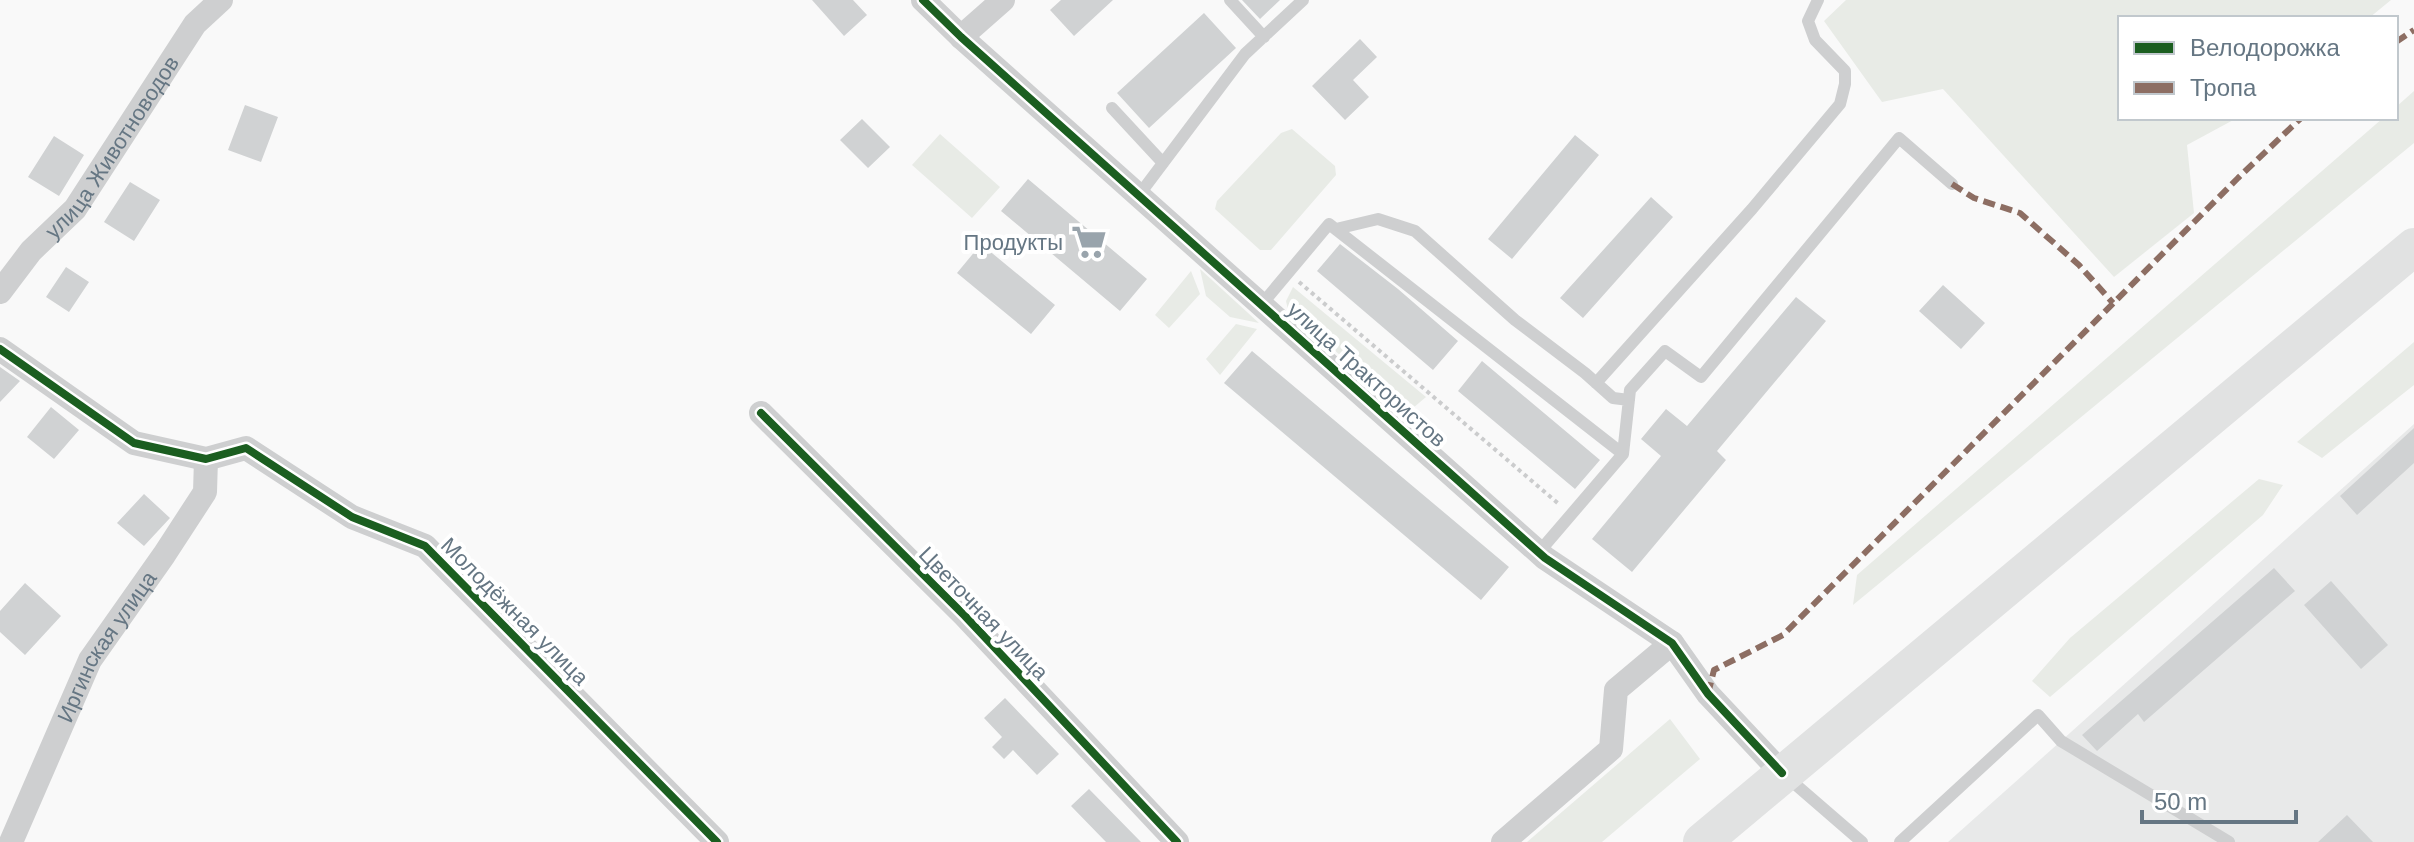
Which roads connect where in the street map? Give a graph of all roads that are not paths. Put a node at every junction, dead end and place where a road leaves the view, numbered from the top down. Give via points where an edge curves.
1 (221, 0) edge
2 (923, 0) edge
3 (1003, 0) edge
4 (1230, 0) edge
5 (1303, 0) edge
6 (1818, 0) edge
7 (961, 37) junction
8 (1264, 37) junction
9 (1112, 108) dead end
10 (1163, 163) junction
11 (1952, 184) dead end
12 (1139, 195) junction
13 (1336, 229) junction
14 (2414, 247) edge
15 (0, 292) edge
16 (1262, 304) junction
17 (0, 349) edge
18 (1596, 383) junction
19 (1629, 400) junction
20 (761, 413) dead end
21 (1623, 454) junction
22 (206, 459) junction
23 (1539, 552) junction
24 (1672, 643) junction
25 (1782, 773) junction
26 (11, 842) edge
27 (717, 842) edge
28 (1177, 842) edge
29 (1503, 842) edge
30 (1702, 842) edge
31 (1862, 842) edge
32 (1900, 842) edge
33 (2229, 842) edge

1 - 15 street, улица Животноводов via 195,24 75,209 31,251
2 - 7 street, улица Трактористов
3 - 7 street
4 - 8 lane
5 - 8 lane
6 - 18 lane via 1808,21 1815,40 1845,71 1840,104
7 - 12 street, улица Трактористов
8 - 10 lane via 1245,54
9 - 10 lane
10 - 12 lane
11 - 19 lane via 1899,138 1701,377 1665,351 1630,390
12 - 16 street, улица Трактористов
13 - 16 lane via 1329,224
13 - 18 lane via 1378,219 1415,231
13 - 21 lane
14 - 25 main road
16 - 23 street, улица Трактористов
17 - 22 street, Молодёжная улица via 134,443
18 - 19 lane via 1613,398
19 - 21 lane
20 - 28 street, Цветочная улица via 965,616
21 - 23 lane
22 - 26 street, Иргинская улица via 205,492 90,660
22 - 27 street, Молодёжная улица via 246,448 352,517 425,546
23 - 24 street, улица Трактористов
24 - 25 street, улица Трактористов via 1708,694
24 - 29 street via 1616,690 1611,749
25 - 30 main road
25 - 31 lane
32 - 33 lane via 2038,715 2061,741

